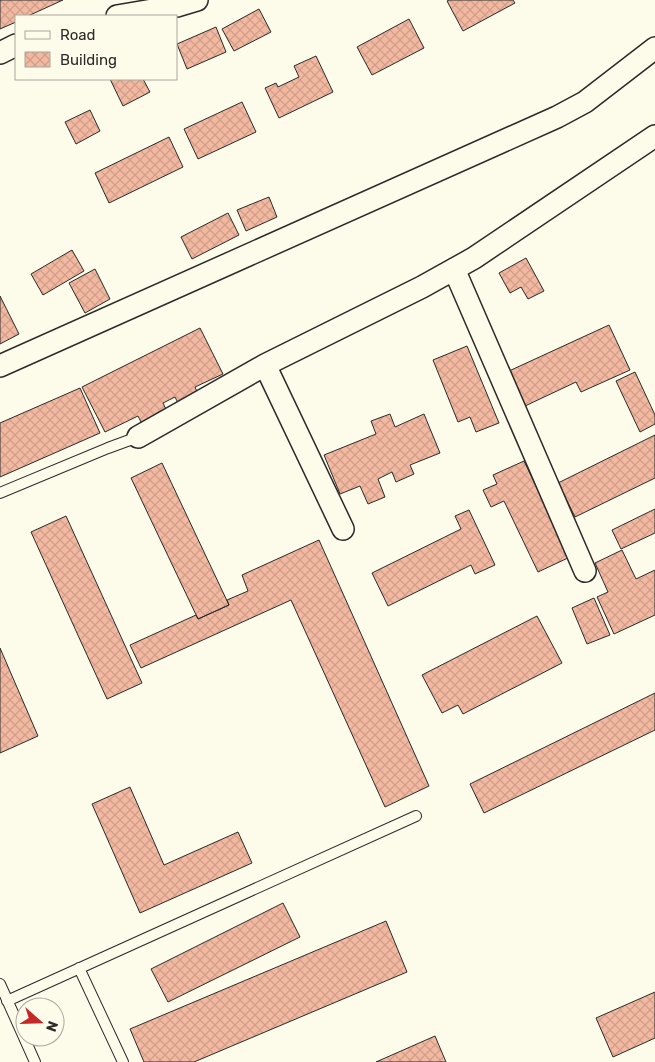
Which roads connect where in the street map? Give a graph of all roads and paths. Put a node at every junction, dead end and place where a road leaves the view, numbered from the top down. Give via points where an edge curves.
1 (197, 0) edge
2 (123, 15) edge
3 (15, 46) edge
4 (655, 48) edge
5 (0, 53) edge
6 (655, 136) edge
7 (454, 268) junction
8 (265, 365) junction
9 (0, 366) edge
10 (138, 437) joint
11 (0, 493) edge
12 (343, 529) dead end
13 (585, 571) dead end
14 (416, 816) dead end
15 (79, 968) junction
16 (0, 984) edge
17 (7, 1000) junction
18 (35, 1062) edge
19 (123, 1062) edge

1 - 2 street
3 - 5 street
4 - 9 street via 585,102 557,117
6 - 7 street via 474,258
7 - 8 street
7 - 13 street
8 - 10 street
8 - 12 street
10 - 11 lane
14 - 15 lane
15 - 17 lane
15 - 19 lane
16 - 17 lane
17 - 18 lane

